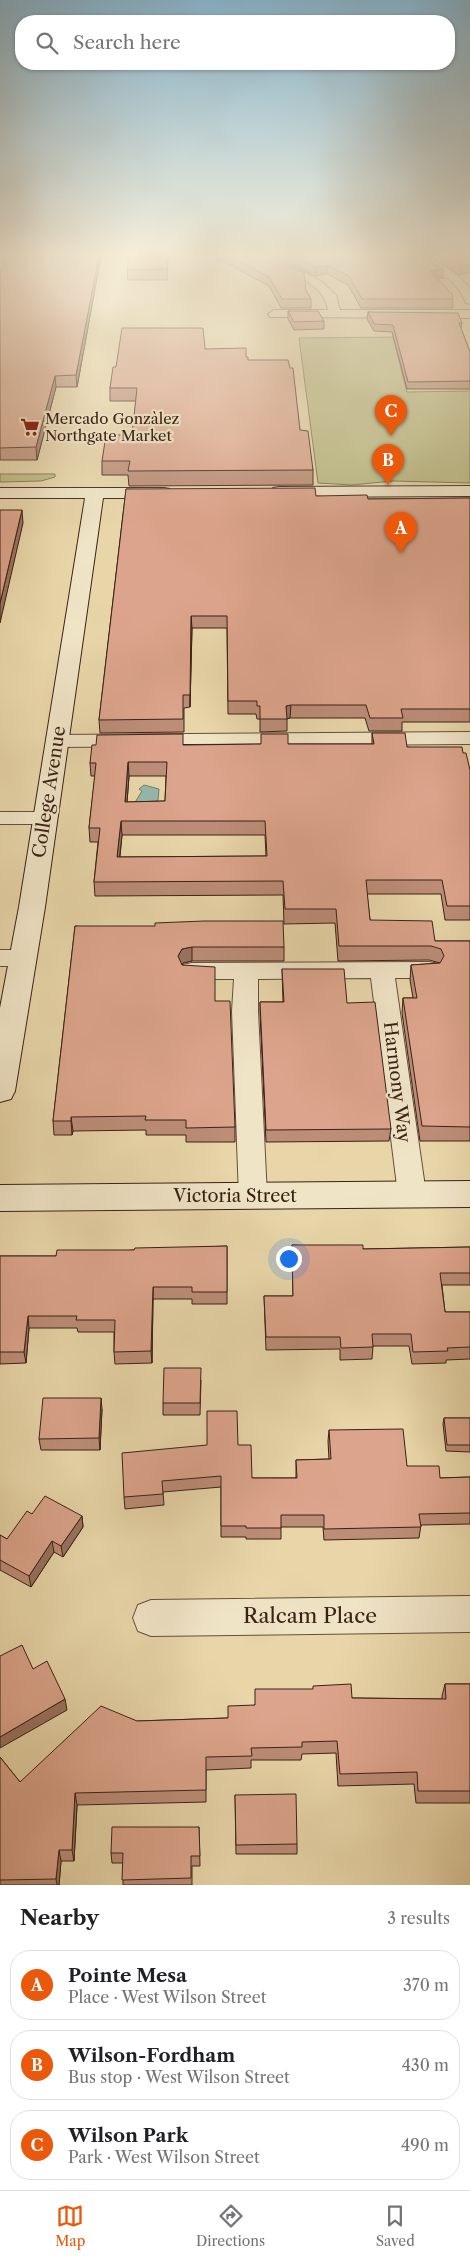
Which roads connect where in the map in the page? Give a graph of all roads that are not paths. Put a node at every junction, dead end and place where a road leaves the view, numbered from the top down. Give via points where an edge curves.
1 (470, 491) edge
2 (264, 492) edge
3 (95, 493) junction
4 (181, 493) edge
5 (0, 494) edge
6 (470, 738) edge
7 (56, 741) junction
8 (0, 818) edge
9 (44, 818) junction
10 (11, 958) edge
11 (382, 970) junction
12 (429, 970) edge
13 (192, 972) edge
14 (246, 972) junction
15 (0, 1091) edge
16 (412, 1194) junction
17 (470, 1194) edge
18 (253, 1196) junction
19 (0, 1198) edge
20 (470, 1614) edge
21 (151, 1618) dead end

1 - 2 street
3 - 4 street
3 - 5 street
3 - 7 street, College Avenue
6 - 7 street
7 - 9 street, College Avenue
8 - 9 street
9 - 10 street, College Avenue
10 - 15 street, College Avenue
11 - 12 street
11 - 14 street
11 - 16 street, Harmony Way
13 - 14 street
14 - 18 street
16 - 17 street, Victoria Street
16 - 18 street, Victoria Street
18 - 19 street, Victoria Street
20 - 21 street, Ralcam Place

